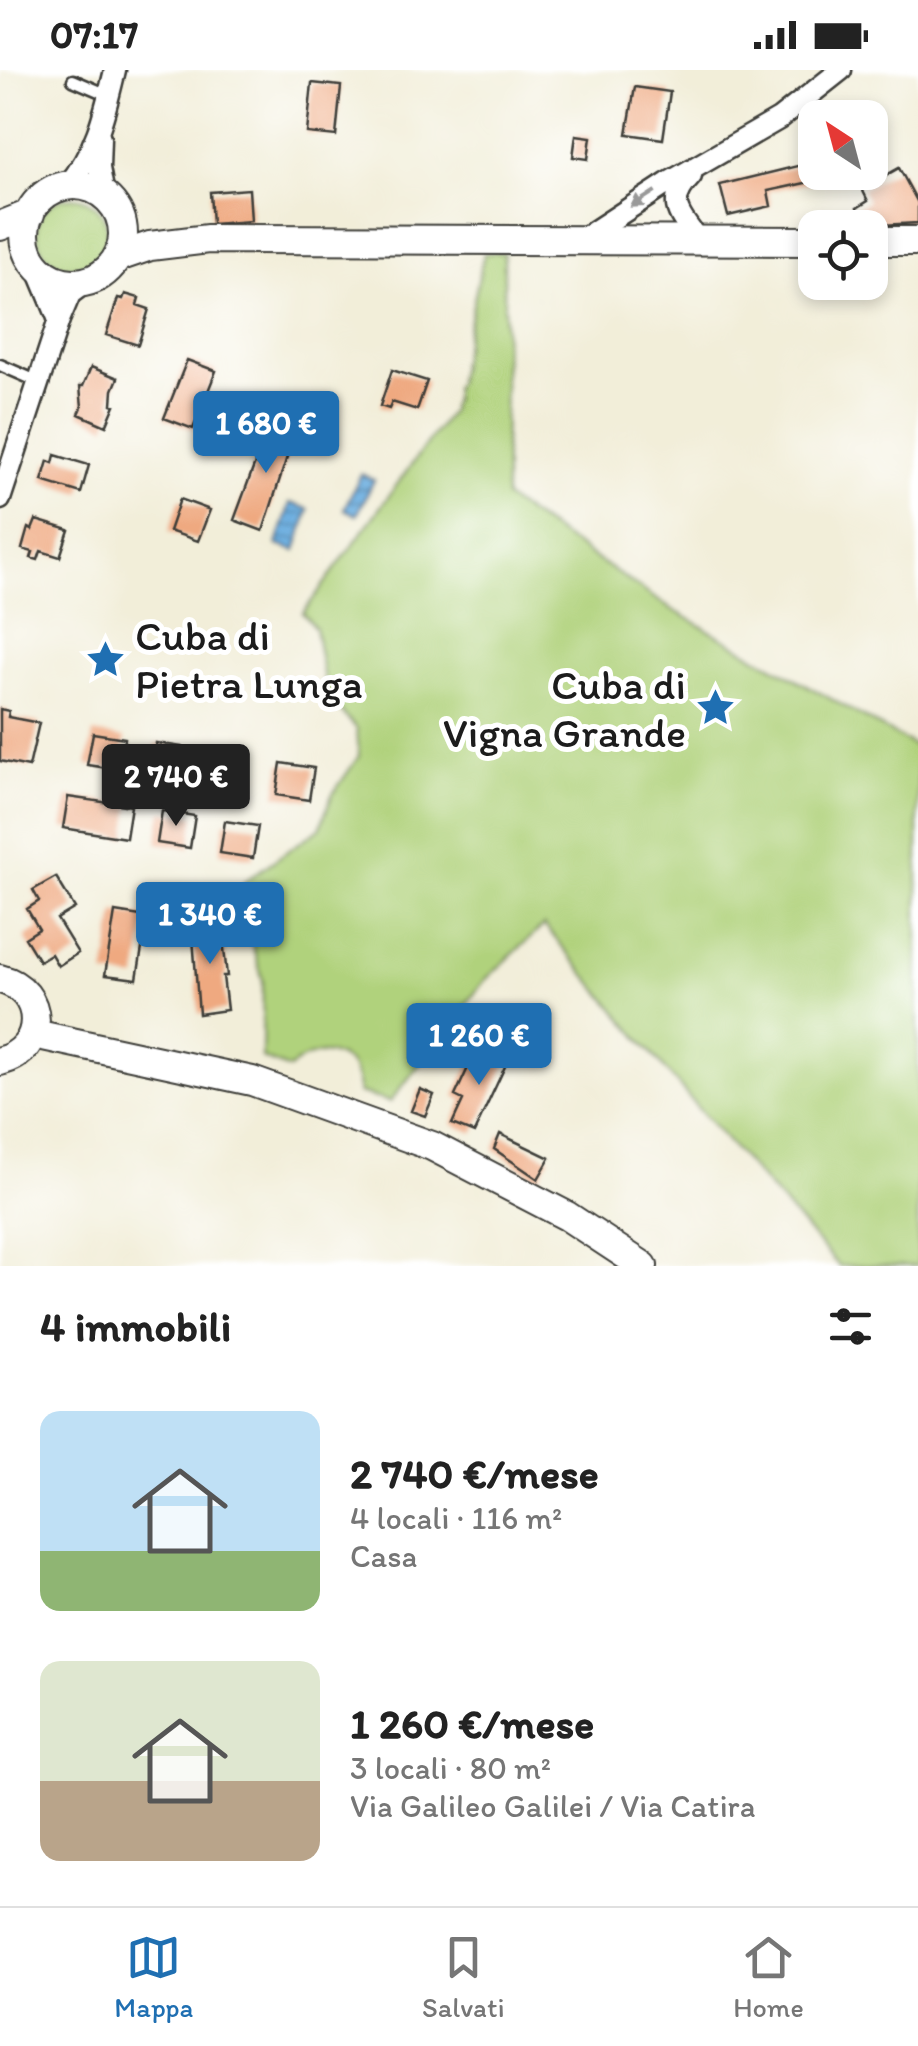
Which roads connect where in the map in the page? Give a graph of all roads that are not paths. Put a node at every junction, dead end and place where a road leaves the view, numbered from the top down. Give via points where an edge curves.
1 (115, 70) edge
2 (840, 70) edge
3 (74, 80) dead end
4 (109, 95) junction
5 (100, 129) junction
6 (703, 164) junction
7 (67, 186) junction
8 (112, 206) junction
9 (30, 214) junction
10 (0, 226) edge
11 (584, 238) junction
12 (208, 239) junction
13 (0, 240) edge
14 (699, 241) junction
15 (798, 241) edge
16 (888, 241) edge
17 (918, 241) edge
18 (118, 257) junction
19 (33, 260) junction
20 (86, 282) junction
21 (59, 320) junction
22 (0, 365) edge
23 (40, 382) junction
24 (0, 499) edge
25 (0, 979) edge
26 (34, 1034) junction
27 (0, 1061) edge
28 (643, 1266) edge

1 - 4 street
2 - 6 street via 780,119
3 - 4 lane
4 - 5 street
5 - 7 street
5 - 8 street via 99,168
6 -> 11 street
6 - 14 street via 678,189 676,202
7 - 8 street via 86,187
7 - 9 street via 49,193
8 - 12 street
8 - 18 street via 123,230
9 - 10 street
9 - 19 street via 26,240
11 - 12 street
11 - 14 street
12 - 18 street
13 - 19 street
14 - 15 street
16 - 17 street
18 - 20 street
19 - 20 street via 59,281
19 - 21 street
20 - 21 street via 70,294
21 - 23 street
22 - 23 lane
23 - 24 street
25 - 26 street via 27,994
26 - 27 street via 20,1053
26 - 28 street via 252,1081 432,1146 580,1223

